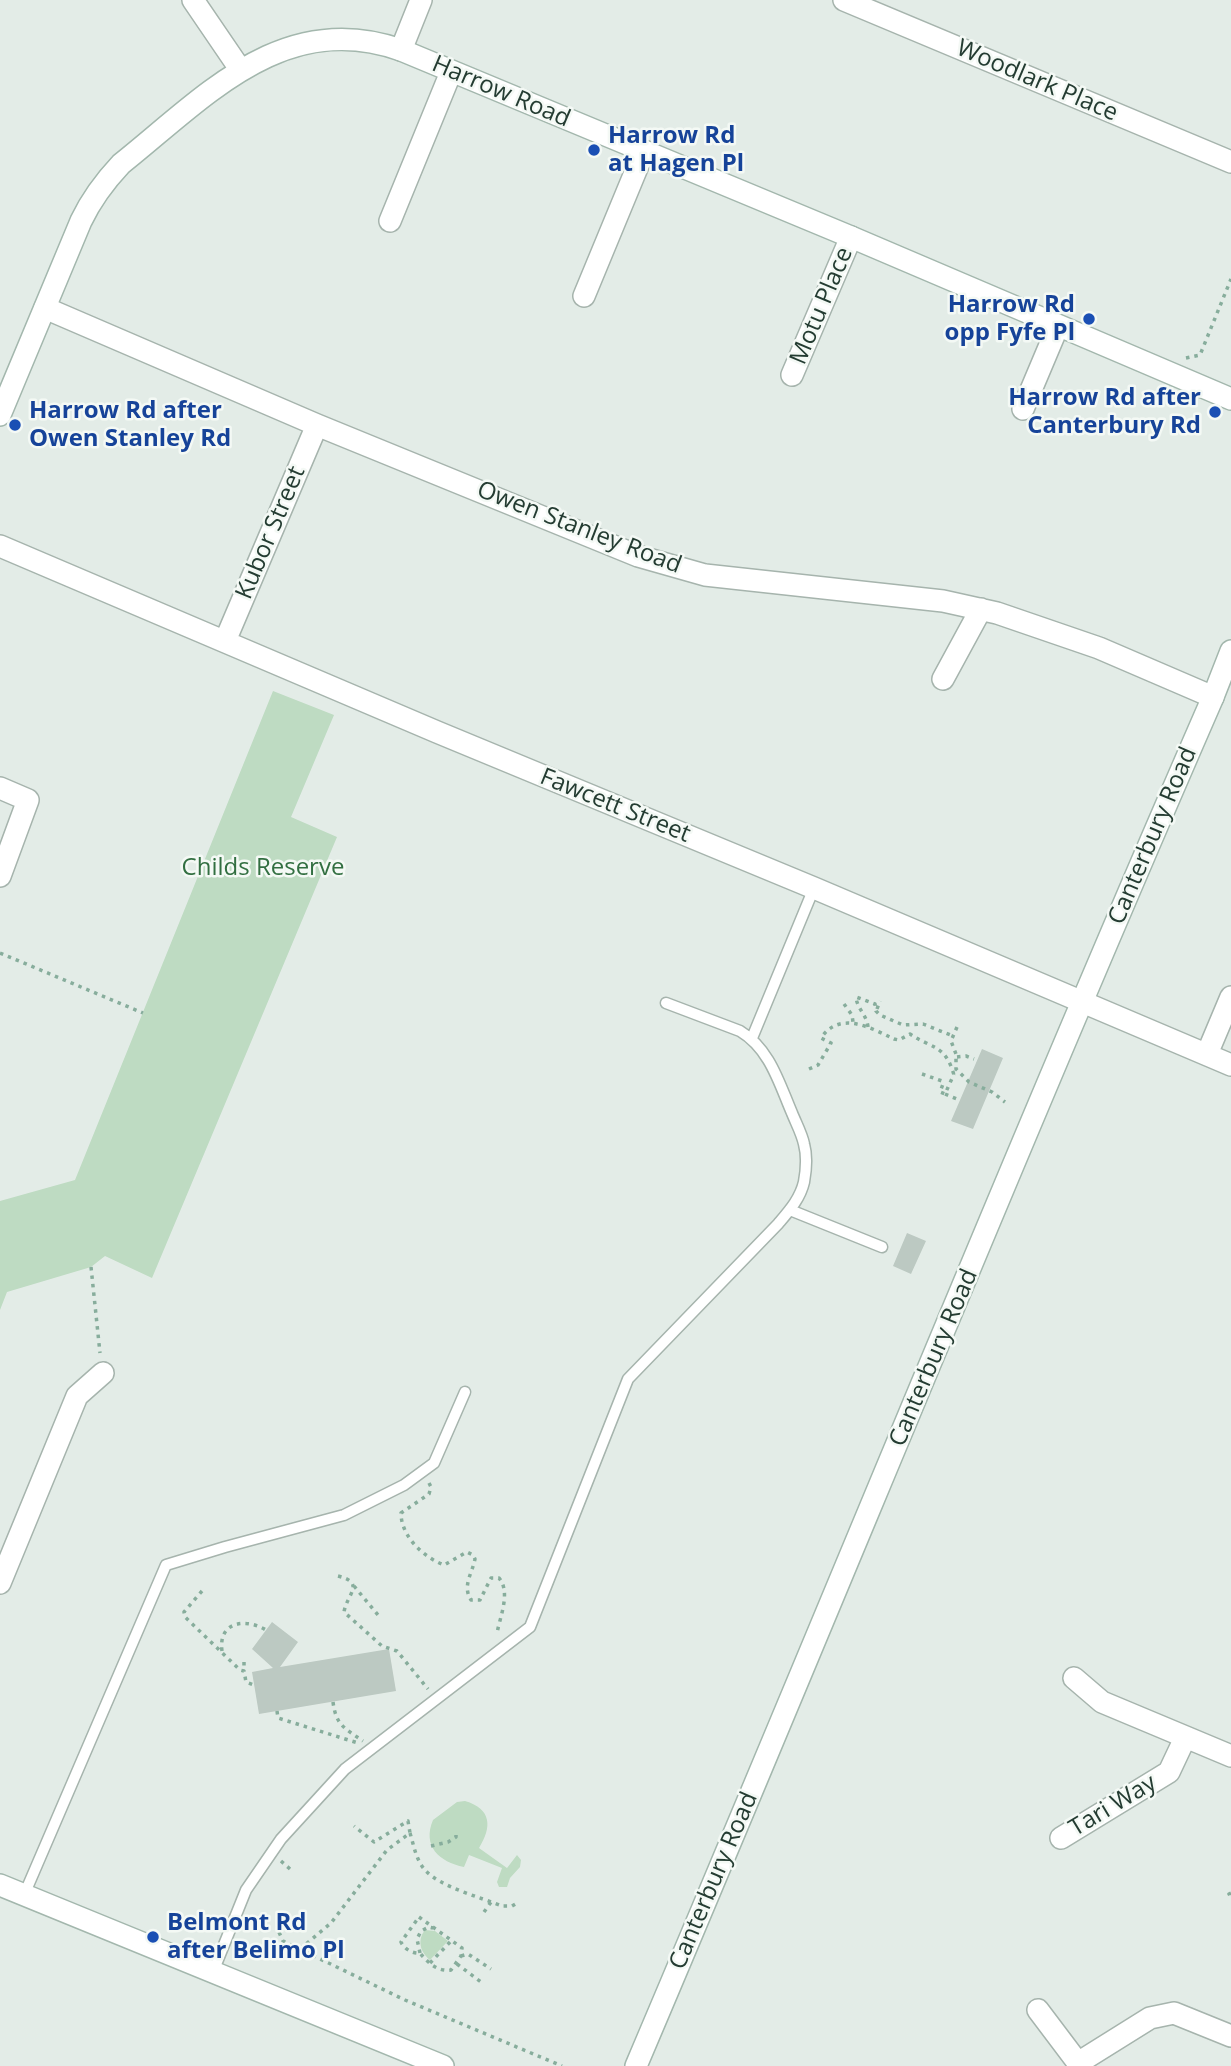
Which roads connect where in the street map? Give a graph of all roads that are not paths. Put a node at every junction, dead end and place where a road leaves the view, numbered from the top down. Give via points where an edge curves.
1 (193, 0) edge
2 (421, 0) edge
3 (844, 0) edge
4 (401, 50) junction
5 (240, 69) junction
6 (451, 72) junction
7 (644, 151) junction
8 (1231, 162) edge
9 (390, 220) dead end
10 (851, 237) junction
11 (584, 296) dead end
12 (45, 308) junction
13 (1058, 326) junction
14 (792, 375) dead end
15 (1231, 399) edge
16 (1023, 409) dead end
17 (0, 415) edge
18 (317, 425) junction
19 (0, 546) edge
20 (981, 610) junction
21 (225, 641) junction
22 (1231, 650) edge
23 (943, 679) dead end
24 (1213, 697) junction
25 (0, 789) edge
26 (0, 876) edge
27 (814, 888) junction
28 (1231, 998) edge
29 (1082, 1001) junction
30 (666, 1003) dead end
31 (752, 1038) junction
32 (1207, 1054) junction
33 (1231, 1065) edge
34 (790, 1210) junction
35 (882, 1247) dead end
36 (103, 1373) road end
37 (466, 1392) dead end
38 (0, 1583) edge
39 (1074, 1678) dead end
40 (1185, 1738) junction
41 (1231, 1756) edge
42 (1061, 1838) dead end
43 (0, 1885) edge
44 (24, 1895) junction
45 (213, 1972) junction
46 (1038, 2010) dead end
47 (1231, 2036) edge
48 (443, 2066) edge
49 (636, 2066) edge

1 - 5 street
2 - 4 street
3 - 8 street, Woodlark Place
4 - 5 street, Harrow Road via 361,40 316,41 274,52
4 - 6 street, Harrow Road
5 - 12 street, Harrow Road via 109,177 85,214
6 - 7 street, Harrow Road
6 - 9 street
7 - 10 street, Harrow Road
7 - 11 street
10 - 13 street, Harrow Road
10 - 14 street, Motu Place
12 - 17 street, Harrow Road
12 - 18 street, Owen Stanley Road
13 - 15 street, Harrow Road
13 - 16 street
18 - 20 street, Owen Stanley Road via 638,556 705,575 943,601
18 - 21 street, Kubor Street
19 - 21 street, Fawcett Street
20 - 23 street
20 - 24 street, Owen Stanley Road via 1099,648
21 - 27 street, Fawcett Street
22 - 24 street, Canterbury Road
24 - 29 street, Canterbury Road
25 - 26 street via 28,800
27 - 29 street, Fawcett Street
27 - 31 lane
28 - 32 street
29 - 32 street, Fawcett Street
29 - 49 street, Canterbury Road
30 - 31 lane
31 - 34 lane via 772,1066 804,1143 804,1182
32 - 33 street, Fawcett Street
34 - 35 lane
34 - 45 lane via 628,1379 530,1627 345,1769 281,1839 246,1890
36 - 38 street via 78,1396
37 - 44 lane via 434,1463 404,1485 344,1515 166,1565
39 - 40 street via 1102,1702
40 - 41 street
40 - 42 street, Tari Way via 1169,1772
43 - 44 street
44 - 45 street
45 - 48 street
46 - 47 street via 1078,2063 1150,2018 1174,2013

